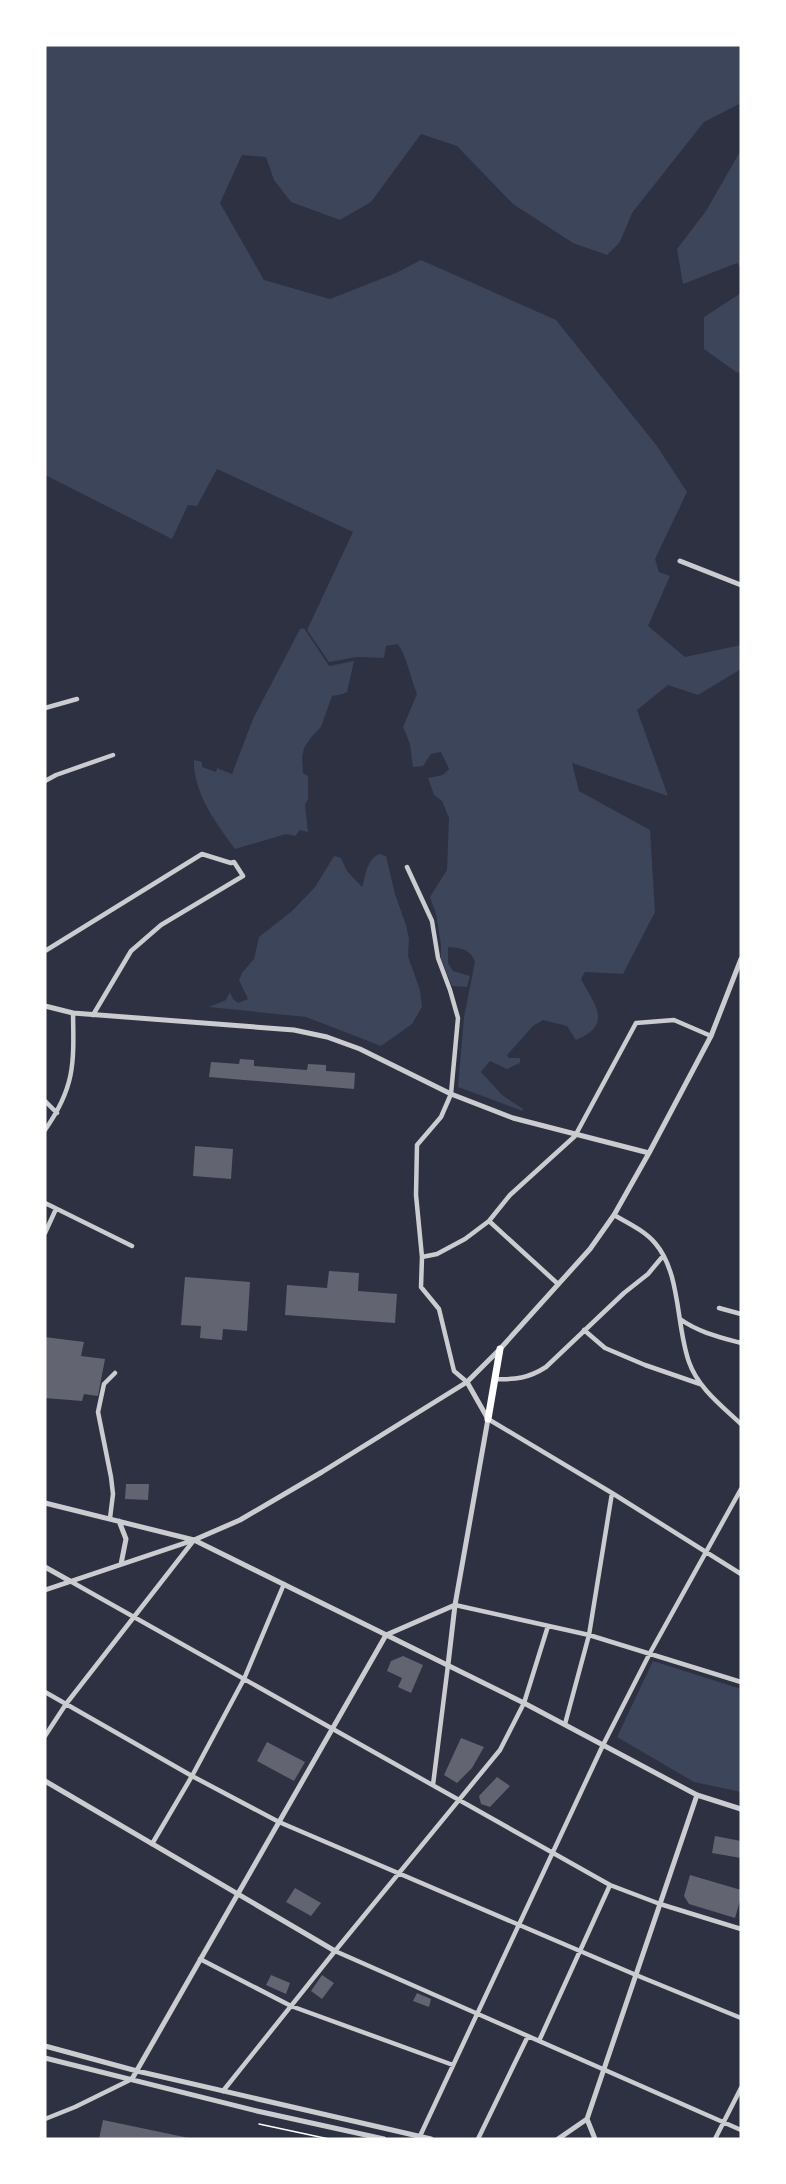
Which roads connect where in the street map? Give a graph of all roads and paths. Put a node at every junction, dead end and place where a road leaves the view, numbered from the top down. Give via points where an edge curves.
1 (680, 561) dead end
2 (741, 585) edge
3 (77, 699) dead end
4 (45, 708) edge
5 (113, 754) dead end
6 (45, 781) edge
7 (406, 867) dead end
8 (45, 951) edge
9 (741, 959) edge
10 (45, 1006) edge
11 (73, 1013) junction
12 (93, 1015) junction
13 (711, 1036) junction
14 (451, 1094) junction
15 (45, 1101) edge
16 (57, 1113) junction
17 (45, 1130) edge
18 (575, 1136) junction
19 (650, 1153) junction
20 (45, 1203) edge
21 (56, 1209) junction
22 (614, 1215) junction
23 (489, 1221) junction
24 (45, 1233) edge
25 (132, 1246) dead end
26 (663, 1256) junction
27 (423, 1257) junction
28 (558, 1284) junction
29 (719, 1308) dead end
30 (741, 1314) edge
31 (680, 1319) junction
32 (584, 1330) junction
33 (741, 1343) edge
34 (500, 1348) junction
35 (115, 1373) dead end
36 (495, 1379) junction
37 (466, 1382) junction
38 (700, 1384) junction
39 (488, 1419) junction
40 (741, 1424) edge
41 (741, 1489) edge
42 (612, 1493) junction
43 (45, 1503) edge
44 (110, 1518) junction
45 (119, 1521) junction
46 (194, 1540) junction
47 (706, 1552) junction
48 (121, 1564) junction
49 (45, 1567) edge
50 (741, 1574) edge
51 (70, 1581) junction
52 (284, 1584) junction
53 (45, 1590) edge
54 (455, 1605) junction
55 (133, 1617) junction
56 (549, 1626) junction
57 (386, 1635) junction
58 (589, 1635) junction
59 (650, 1653) junction
60 (448, 1665) junction
61 (244, 1679) junction
62 (741, 1682) edge
63 (45, 1692) edge
64 (524, 1703) junction
65 (66, 1704) junction
66 (565, 1724) junction
67 (332, 1729) junction
68 (45, 1736) edge
69 (603, 1745) junction
70 (192, 1776) junction
71 (45, 1781) edge
72 (432, 1785) junction
73 (697, 1795) junction
74 (459, 1800) junction
75 (741, 1809) edge
76 (279, 1822) junction
77 (152, 1844) junction
78 (553, 1853) junction
79 (398, 1874) junction
80 (609, 1885) junction
81 (238, 1894) junction
82 (660, 1904) junction
83 (519, 1925) junction
84 (741, 1929) edge
85 (334, 1951) junction
86 (580, 1951) junction
87 (200, 1959) junction
88 (636, 1975) junction
89 (291, 2006) junction
90 (477, 2014) junction
91 (741, 2018) edge
92 (528, 2036) junction
93 (539, 2041) junction
94 (45, 2046) edge
95 (45, 2058) edge
96 (453, 2065) junction
97 (604, 2070) junction
98 (136, 2071) junction
99 (132, 2079) junction
100 (741, 2088) edge
101 (223, 2091) junction
102 (45, 2119) edge
103 (587, 2119) junction
104 (724, 2122) junction
105 (259, 2124) dead end
106 (741, 2130) edge
107 (420, 2136) junction
108 (329, 2139) edge
109 (384, 2139) edge
110 (431, 2139) edge
111 (478, 2139) edge
112 (558, 2139) edge
113 (595, 2139) edge
114 (715, 2139) edge

1 - 2 street
3 - 4 street
5 - 6 street
7 - 14 street via 432,921 438,958 458,1018
8 - 12 street via 202,854 234,862 243,876 161,925 131,951
9 - 13 street
10 - 11 street
11 - 12 street
11 - 16 street via 74,1058 66,1096
12 - 14 street via 294,1030 327,1037
13 - 18 street via 674,1020 636,1023
13 - 19 street
14 - 18 street
14 - 27 street via 441,1118 417,1145 416,1195
15 - 16 street
16 - 17 street
18 - 19 street
18 - 23 street via 510,1195
19 - 22 street
20 - 21 street
21 - 24 street
21 - 25 street
22 - 26 street via 655,1243
22 - 28 street
23 - 27 street via 465,1239
23 - 28 street
26 - 31 street
26 - 32 street
27 - 37 street via 421,1287 438,1309 454,1371
28 - 34 street
29 - 30 street
31 - 33 street via 702,1331
31 - 38 street via 689,1362
32 - 36 street via 546,1367 531,1376
32 - 38 street via 605,1347
34 - 36 main road
34 - 37 street
35 - 44 street via 104,1384 98,1412 111,1476
36 - 39 main road
37 - 39 street
37 - 46 street via 240,1520
38 - 40 street
39 - 42 street
39 - 54 street
41 - 47 street
42 - 47 street
42 - 58 street
43 - 44 street
44 - 45 street
45 - 46 street
45 - 48 street via 126,1539
46 - 48 street
46 - 52 street
46 - 55 street
47 - 50 street
47 - 59 street
48 - 51 street
49 - 51 street
51 - 53 street
51 - 55 street
52 - 57 street
52 - 61 street
54 - 56 street
54 - 57 street
54 - 60 street
55 - 61 street
55 - 65 street
56 - 58 street
56 - 64 street
57 - 60 street
57 - 67 street
58 - 59 street
58 - 66 street
59 - 62 street
59 - 69 street
60 - 64 street
60 - 72 street
61 - 67 street
61 - 70 street
63 - 65 street
64 - 66 street
64 - 74 street via 500,1750
65 - 68 street
65 - 70 street
66 - 69 street
67 - 72 street
67 - 76 street
69 - 73 street
69 - 78 street
70 - 76 street
70 - 77 street
71 - 77 street
72 - 74 street
73 - 75 street
73 - 82 street
74 - 78 street
74 - 79 street
76 - 79 street
76 - 81 street
77 - 81 street
78 - 80 street
78 - 83 street
79 - 83 street
79 - 85 street
80 - 82 street
80 - 86 street
81 - 85 street
81 - 87 street
82 - 84 street
82 - 88 street
83 - 86 street
83 - 90 street
85 - 89 street
85 - 90 street
86 - 88 street
86 - 93 street
87 - 89 street
87 - 98 street
88 - 91 street
88 - 97 street
89 - 96 street
89 - 101 street
90 - 92 street
90 - 96 street
92 - 93 street
92 - 111 street
93 - 97 street
94 - 98 street
95 - 99 street
96 - 107 street
97 - 103 street
97 - 104 street
98 - 99 street
98 - 101 street
99 - 102 street
99 - 109 street
100 - 104 street
101 - 107 street
103 - 112 street
103 - 113 street
104 - 106 street
104 - 114 street
105 - 108 path
107 - 110 street

